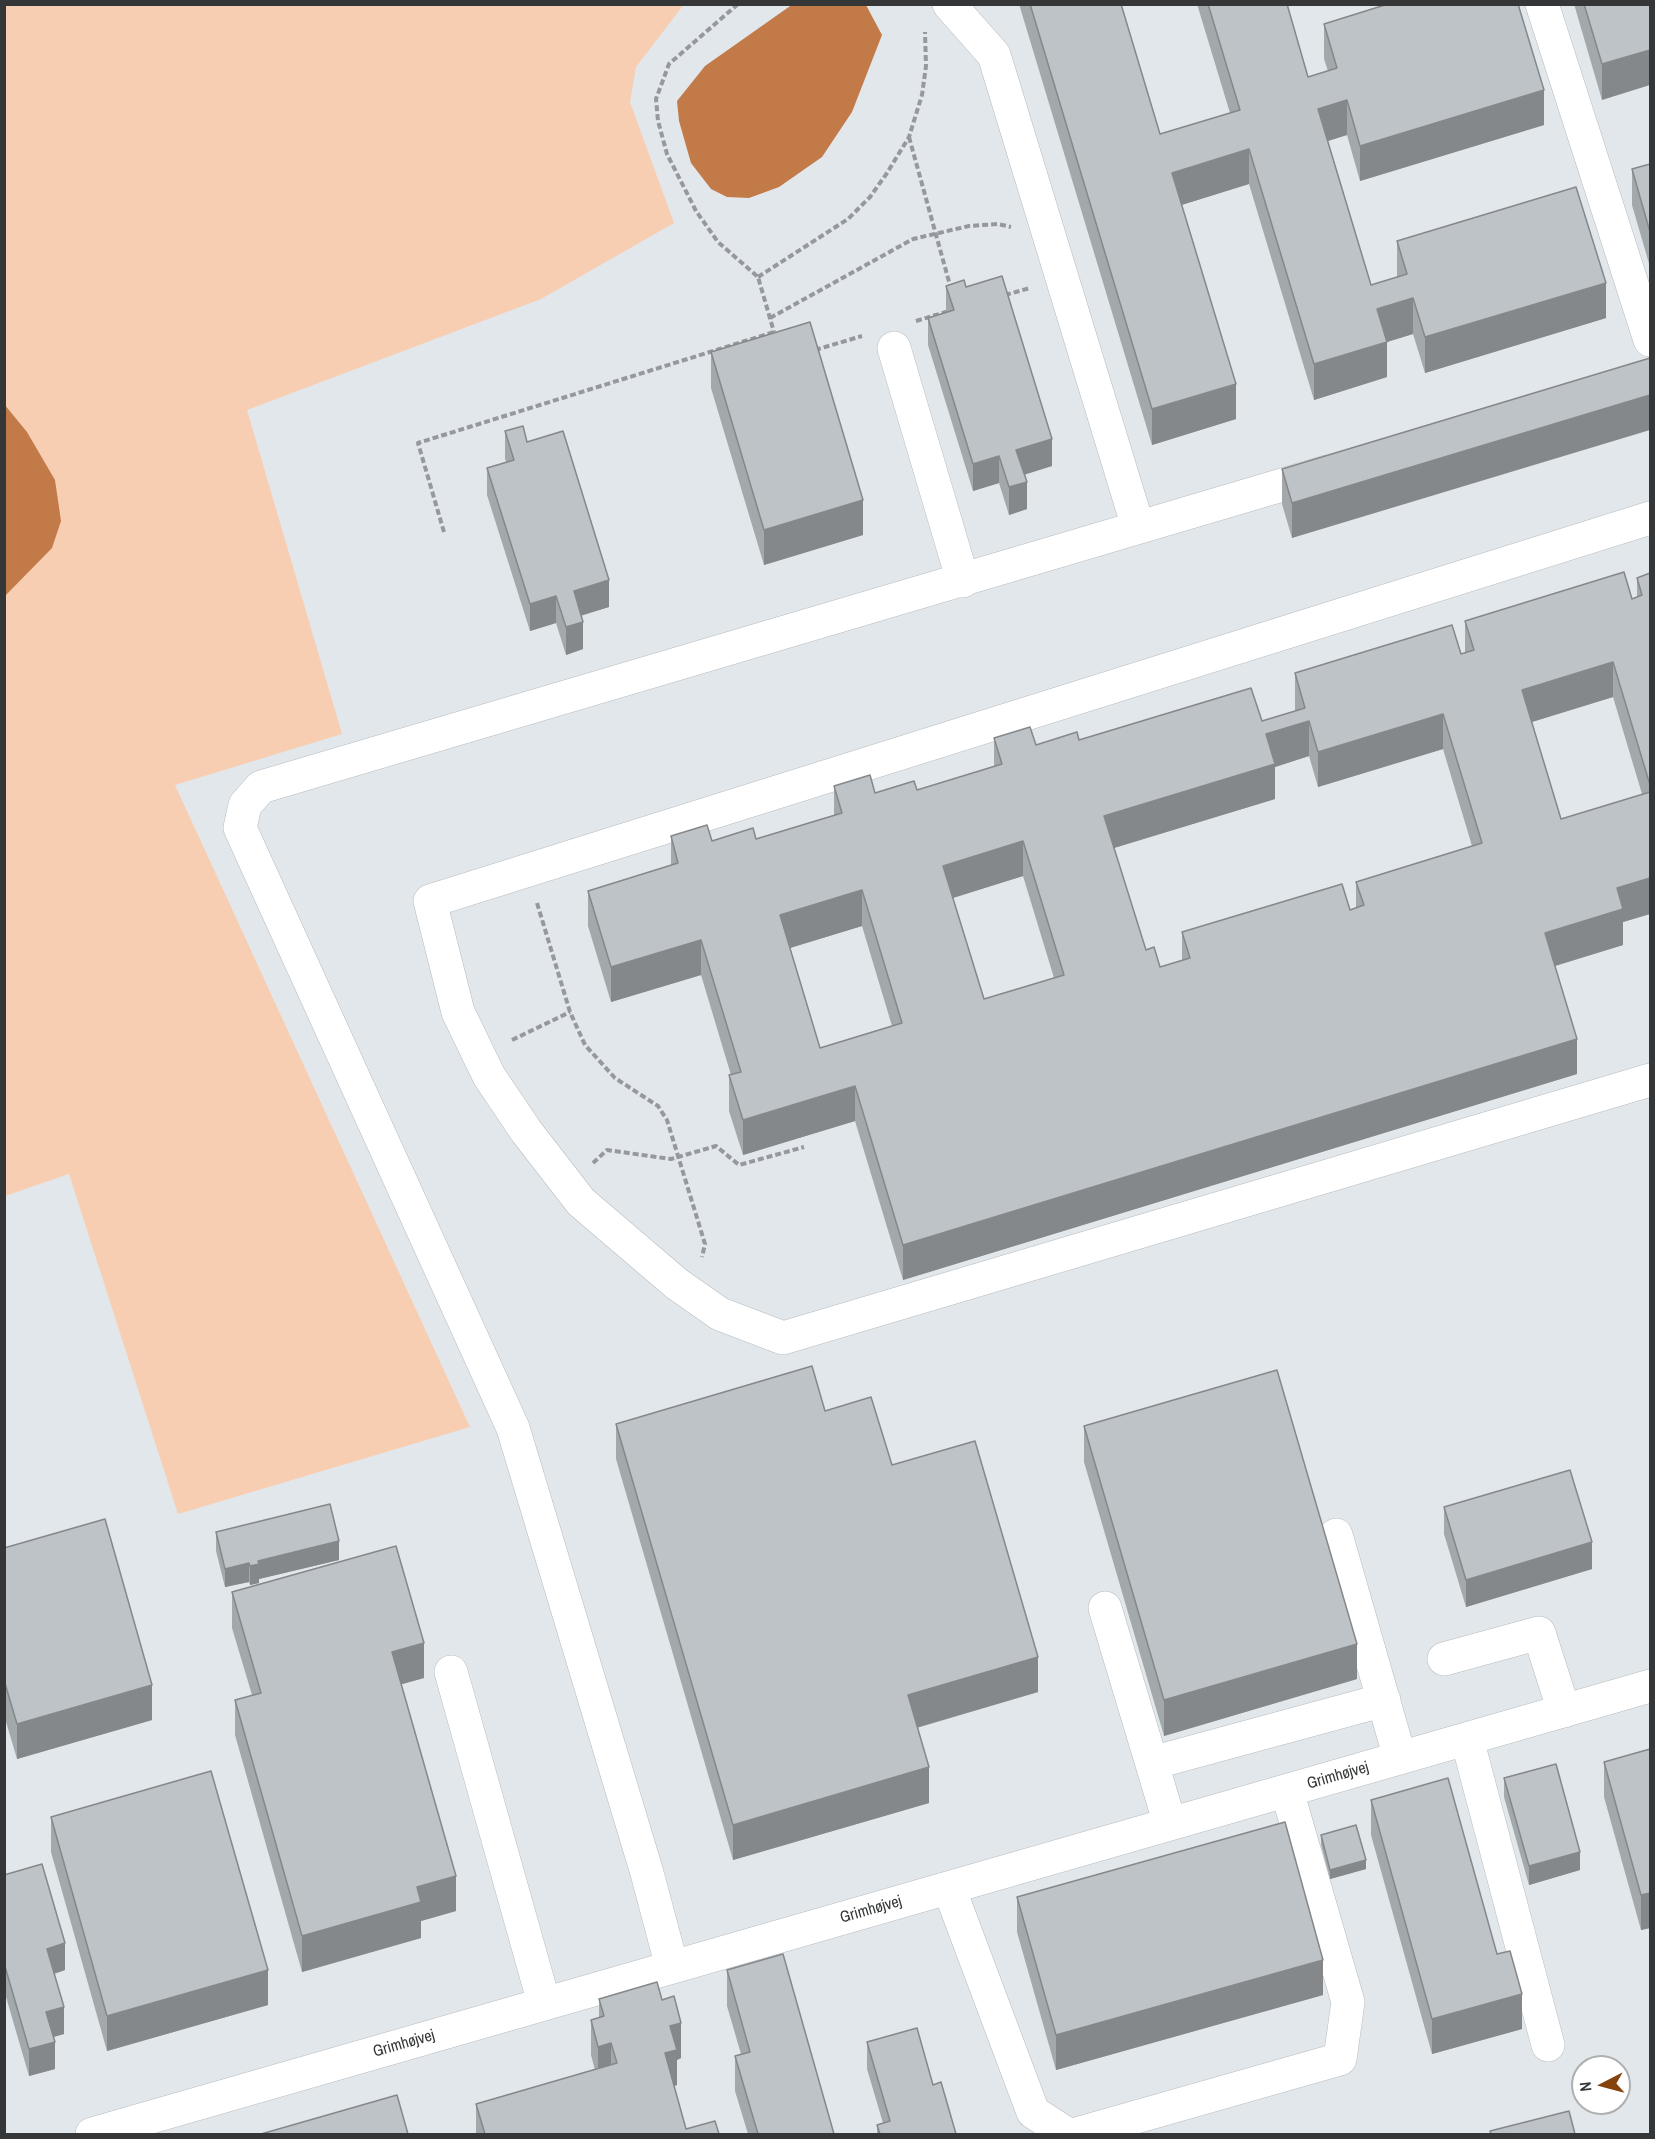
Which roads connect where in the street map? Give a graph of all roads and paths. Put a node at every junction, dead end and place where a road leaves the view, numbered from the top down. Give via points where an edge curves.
1 (738, 4) edge
2 (1542, 4) edge
3 (937, 14) edge
4 (909, 136) junction
5 (935, 233) junction
6 (1049, 234) junction
7 (758, 277) junction
8 (1062, 279) junction
9 (999, 297) edge
10 (953, 298) edge
11 (956, 309) edge
12 (770, 318) junction
13 (774, 332) junction
14 (891, 335) junction
15 (1650, 340) edge
16 (777, 341) edge
17 (805, 353) edge
18 (1354, 464) edge
19 (1650, 518) edge
20 (1138, 528) junction
21 (444, 532) dead end
22 (963, 581) junction
23 (527, 871) junction
24 (570, 1012) junction
25 (480, 1055) junction
26 (1650, 1080) edge
27 (804, 1147) dead end
28 (678, 1156) junction
29 (568, 1186) junction
30 (684, 1289) junction
31 (1336, 1535) dead end
32 (1105, 1608) dead end
33 (1444, 1659) dead end
34 (451, 1672) dead end
35 (1650, 1686) edge
36 (1384, 1700) junction
37 (1564, 1711) junction
38 (1467, 1739) junction
39 (1400, 1758) junction
40 (1152, 1763) junction
41 (1287, 1791) junction
42 (1170, 1824) junction
43 (949, 1888) junction
44 (672, 1967) junction
45 (544, 2003) junction
46 (1548, 2045) dead end
47 (92, 2134) edge
48 (1066, 2134) edge
49 (1076, 2134) edge

1 - 7 path via 669,64 656,99 667,154 696,211 718,242
2 - 15 street
3 - 4 path via 922,95
3 - 6 street via 994,55
4 - 5 path
4 - 7 path via 870,197 848,219
5 - 6 path via 998,224
5 - 10 path
5 - 12 path via 897,246
6 - 8 street
7 - 12 path
8 - 9 path
8 - 20 street
11 - 14 path
12 - 13 path
13 - 16 path
13 - 21 path via 418,443
14 - 17 path
14 - 22 street
18 - 20 street
19 - 23 street
20 - 22 street
22 - 44 street via 261,787 245,805 240,828 513,1428
23 - 24 path
23 - 25 street via 430,901 458,1011
24 - 25 path
24 - 28 path via 585,1045 604,1068 658,1106 667,1120
25 - 29 street via 489,1076
26 - 30 street via 783,1338 720,1314
27 - 28 path via 739,1165 716,1146
28 - 29 path via 671,1159 606,1150
28 - 30 path via 705,1244 705,1252
29 - 30 street
31 - 36 street
32 - 40 street
33 - 37 street via 1539,1633
34 - 45 street
35 - 37 street, Grimhøjvej
36 - 39 street
36 - 40 street
37 - 38 street, Grimhøjvej
38 - 39 street, Grimhøjvej
38 - 46 street
39 - 41 street, Grimhøjvej
40 - 42 street
41 - 42 street, Grimhøjvej
41 - 49 street via 1348,2002 1340,2059
42 - 43 street, Grimhøjvej
43 - 44 street, Grimhøjvej
43 - 48 street via 1033,2112
44 - 45 street, Grimhøjvej
45 - 47 street, Grimhøjvej

